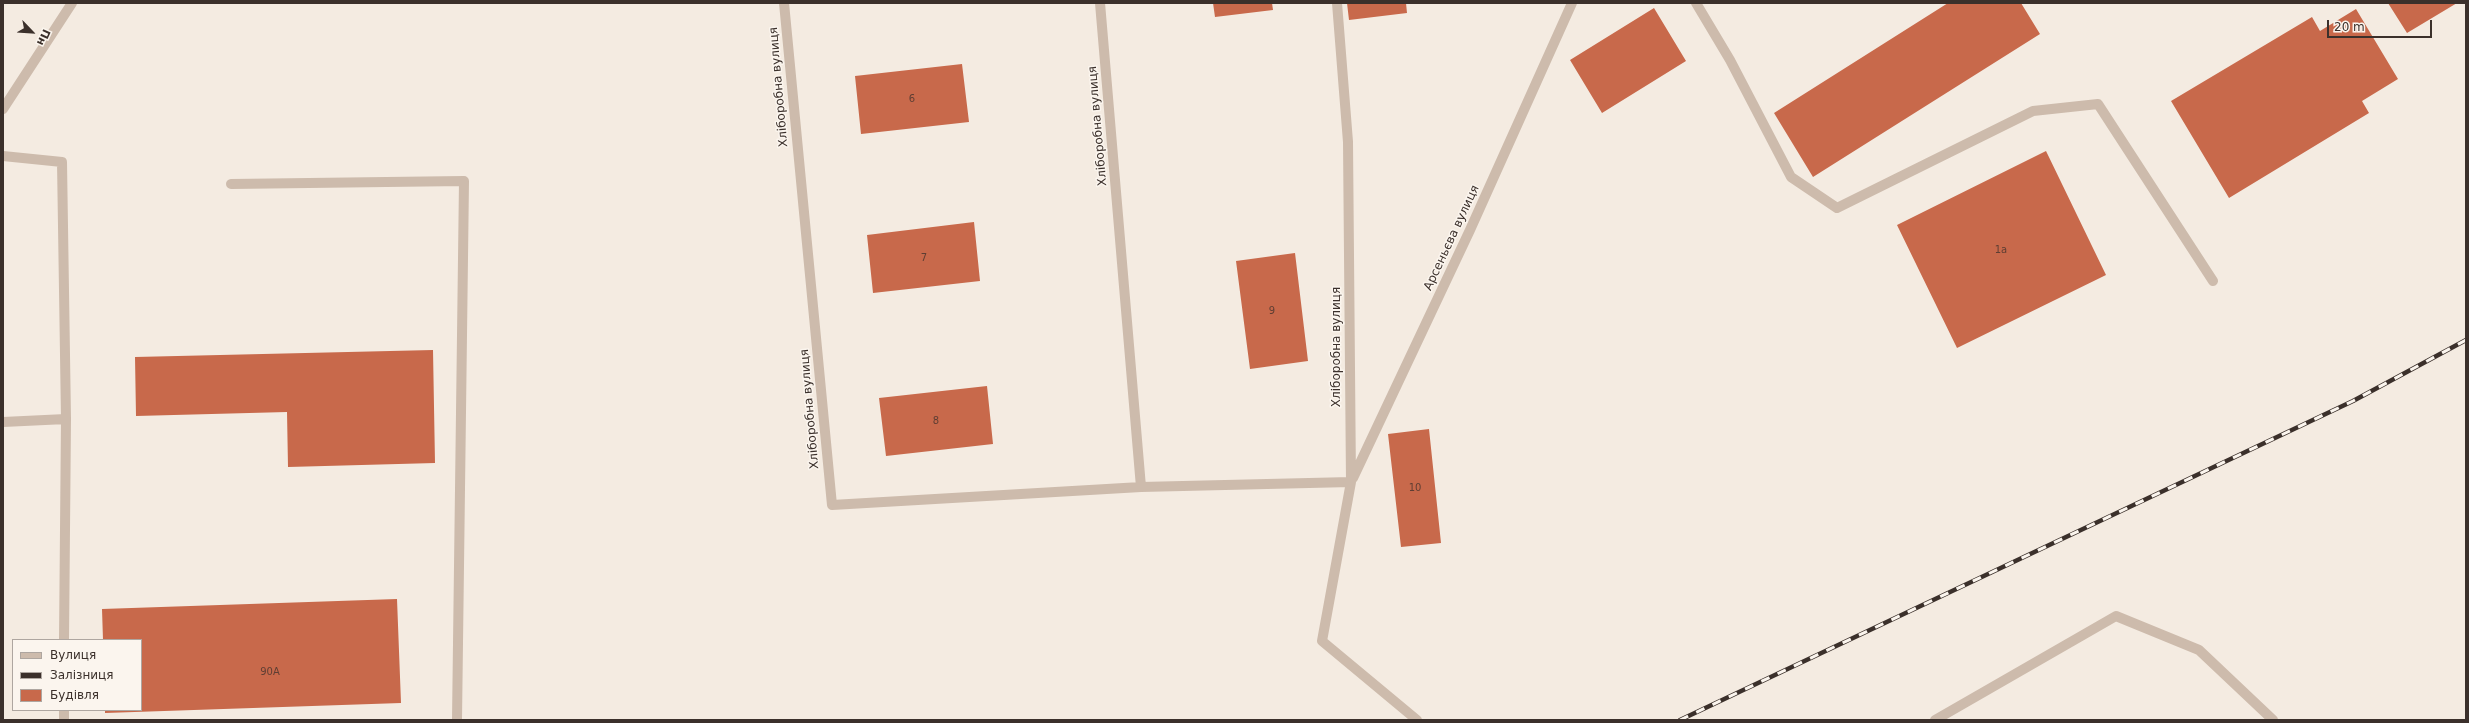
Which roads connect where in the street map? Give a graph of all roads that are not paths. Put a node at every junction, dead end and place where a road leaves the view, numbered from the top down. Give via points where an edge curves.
1 (72, 3) edge
2 (784, 3) edge
3 (1100, 3) edge
4 (1337, 3) edge
5 (1572, 3) edge
6 (1696, 3) edge
7 (3, 109) edge
8 (3, 156) edge
9 (231, 184) dead end
10 (2213, 281) dead end
11 (66, 419) junction
12 (3, 422) edge
13 (1351, 482) junction
14 (1141, 487) junction
15 (64, 639) edge
16 (457, 720) edge
17 (1417, 720) edge
18 (1935, 720) edge
19 (2273, 720) edge

1 - 7 street
2 - 14 street, Хліборобна вулиця via 832,505
3 - 14 street, Хліборобна вулиця
4 - 13 street, Хліборобна вулиця via 1348,142
5 - 13 street, Арсеньєва вулиця via 1470,230
6 - 10 street via 1730,60 1791,177 1837,208 2033,111 2098,104
8 - 11 street via 62,162
9 - 16 street via 464,181
11 - 12 street
11 - 15 street
13 - 14 street, Хліборобна вулиця
13 - 17 street via 1322,641
18 - 19 street via 2116,616 2199,650

